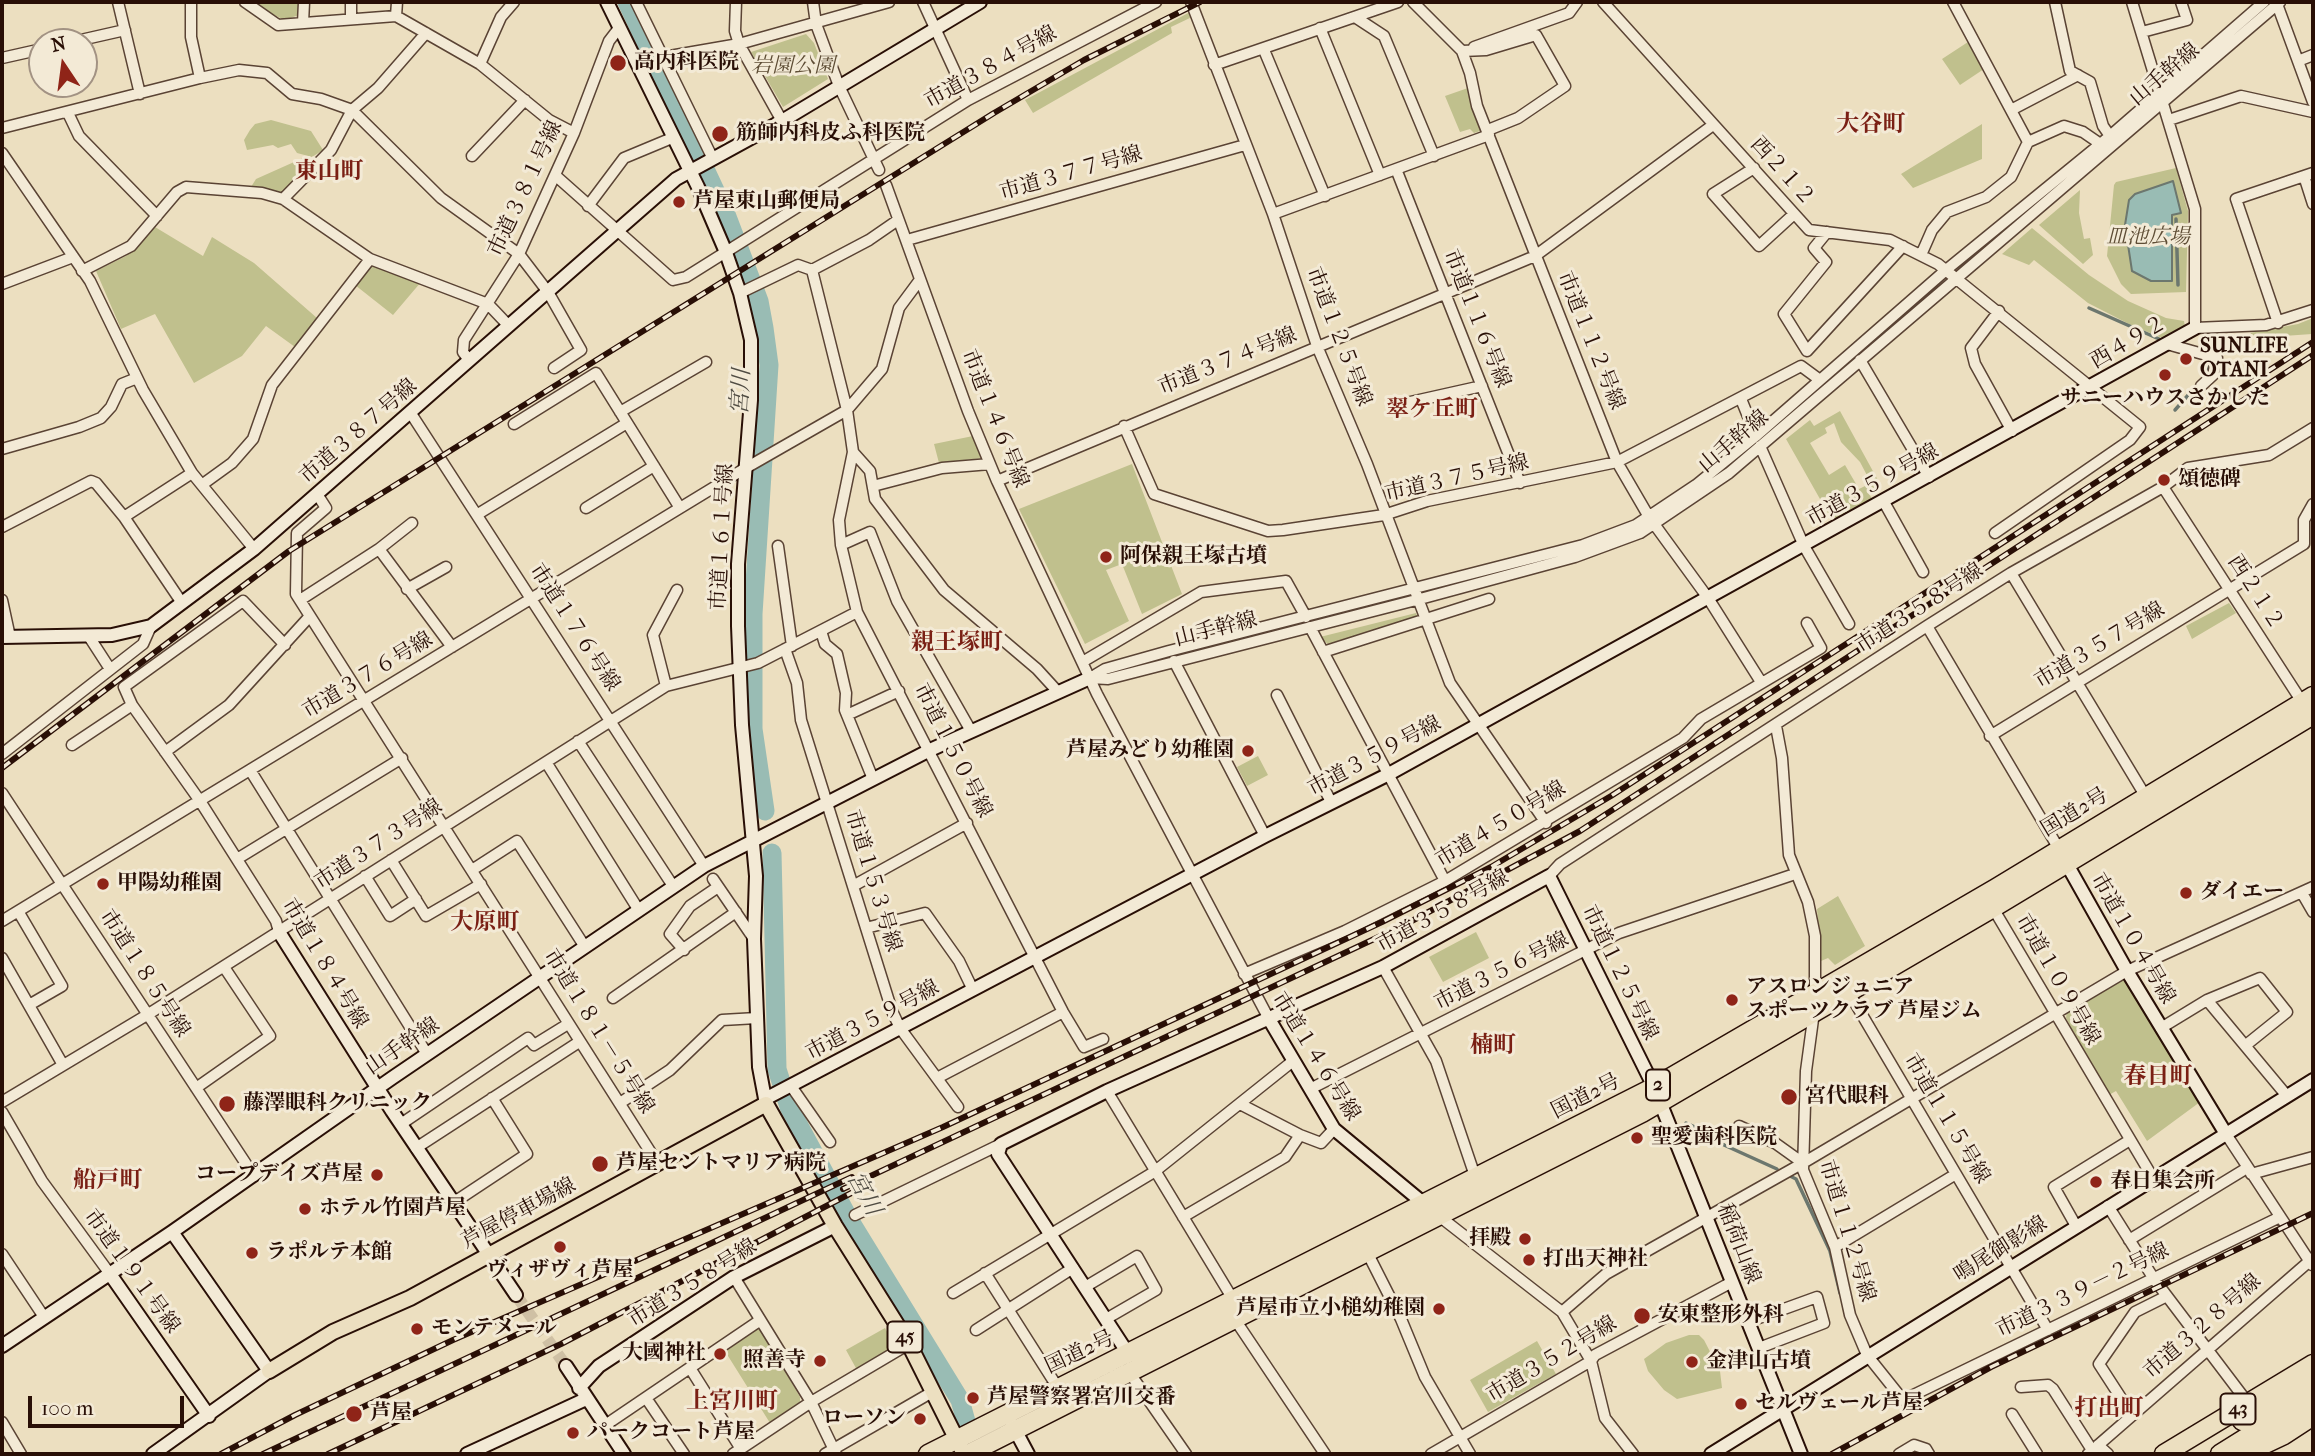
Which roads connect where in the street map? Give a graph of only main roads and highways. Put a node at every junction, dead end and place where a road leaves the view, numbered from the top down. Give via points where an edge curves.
1 (2311, 710) edge
2 (2062, 856) junction
3 (1657, 1095) junction
4 (1433, 1210) junction
5 (1234, 1309) junction
6 (1129, 1363) junction
7 (2313, 1364) edge
8 (269, 1371) road end
9 (2313, 1379) edge
10 (2313, 1396) edge
11 (2313, 1416) edge
12 (1011, 1422) junction
13 (969, 1445) edge
14 (2268, 1449) edge
15 (928, 1454) edge
16 (2164, 1454) edge
17 (2184, 1454) edge
18 (2220, 1454) edge
19 (2244, 1454) edge

1 - 2 highway, 国道2号 / 2
1 - 2 highway, 国道2号 / 2 via 2146,797
2 - 3 highway, 国道2号 / 2 via 1815,993
2 - 3 highway, 国道2号 / 2 via 1993,908 1814,1012
3 - 4 highway, 国道2号 / 2
3 - 4 highway, 国道2号 / 2 via 1476,1179
4 - 5 highway, 国道2号 / 2
4 - 5 highway, 国道2号 / 2 via 1367,1252
5 - 6 highway, 国道2号 / 2
6 - 12 highway, 国道2号 / 2
6 - 12 highway, 国道2号 / 2 via 1059,1388
7 - 16 highway, 43
8 - 13 main road, 芦屋停車場線 / 45 via 334,1332 410,1298 657,1164 777,1094 835,1226
9 - 17 highway
10 - 18 highway
11 - 14 highway, 43
12 - 13 highway, 国道2号 / 2
13 - 15 highway, 国道2号 / 2
14 - 19 highway, 43

